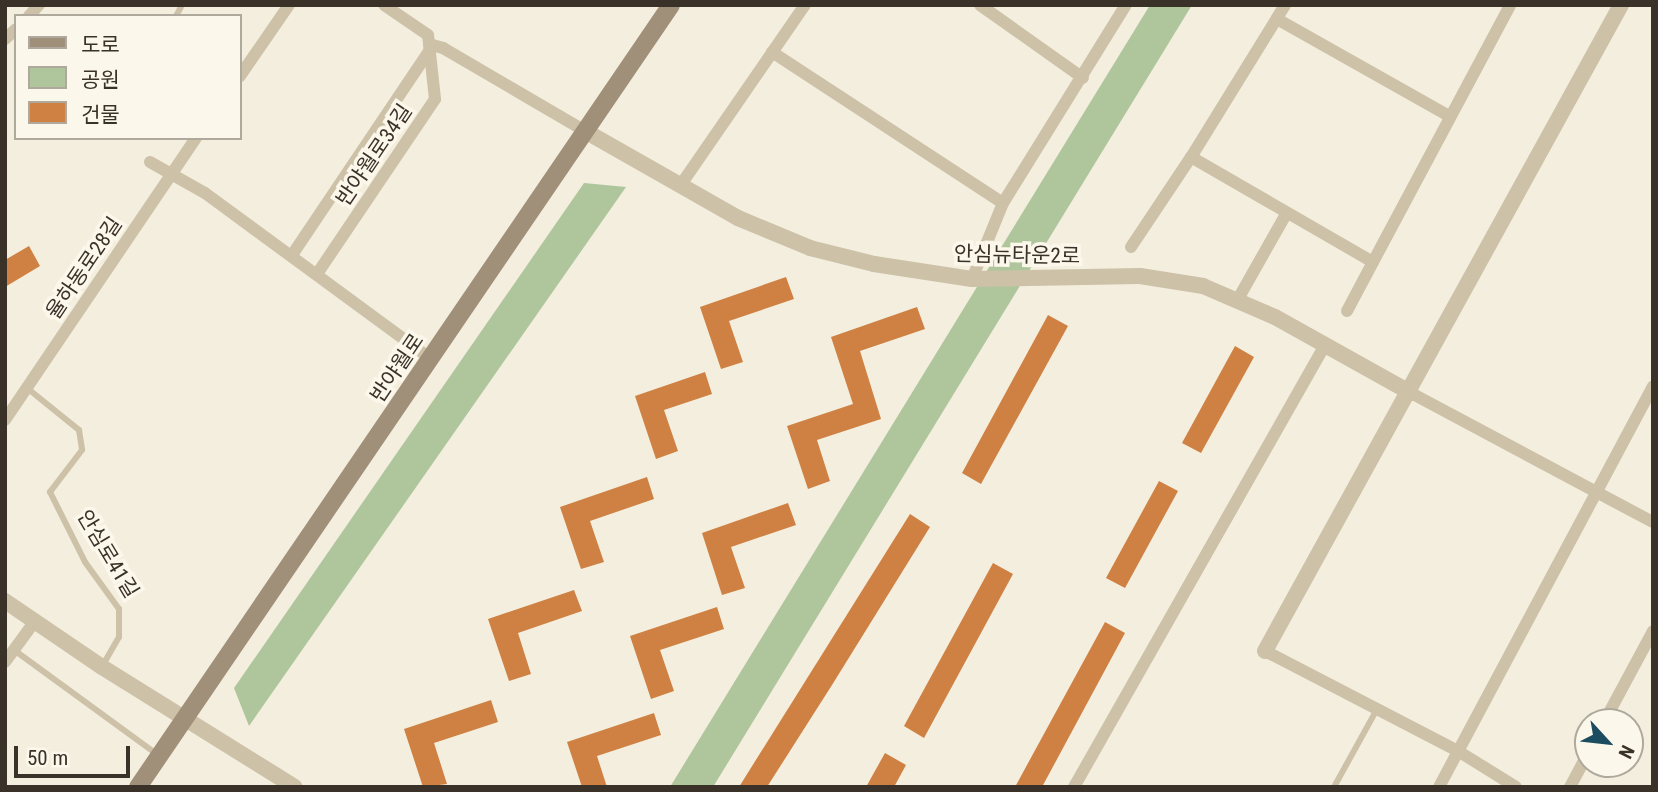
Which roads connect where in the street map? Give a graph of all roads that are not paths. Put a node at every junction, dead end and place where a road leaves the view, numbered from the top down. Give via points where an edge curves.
1 (289, 5) edge
2 (384, 5) edge
3 (671, 5) edge
4 (805, 5) edge
5 (980, 5) edge
6 (1126, 5) edge
7 (1285, 5) edge
8 (1510, 5) edge
9 (1621, 5) edge
10 (1277, 19) junction
11 (429, 43) junction
12 (772, 52) junction
13 (242, 73) edge
14 (1083, 78) junction
15 (1449, 116) junction
16 (585, 131) junction
17 (195, 140) edge
18 (1191, 157) junction
19 (150, 162) dead end
20 (170, 176) junction
21 (680, 186) junction
22 (1003, 203) junction
23 (1286, 214) junction
24 (1131, 247) dead end
25 (292, 255) junction
26 (1373, 262) junction
27 (317, 274) junction
28 (972, 279) junction
29 (1238, 299) junction
30 (1347, 311) dead end
31 (1325, 345) junction
32 (431, 359) junction
33 (1653, 387) edge
34 (27, 388) junction
35 (1411, 393) junction
36 (5, 420) edge
37 (1596, 493) junction
38 (1653, 522) edge
39 (5, 601) edge
40 (35, 621) junction
41 (1653, 631) edge
42 (14, 650) junction
43 (1265, 652) joint
44 (5, 662) edge
45 (102, 667) junction
46 (1612, 708) edge
47 (1377, 709) junction
48 (185, 716) junction
49 (1458, 751) junction
50 (160, 756) junction
51 (138, 787) edge
52 (295, 787) edge
53 (1074, 787) edge
54 (1334, 787) edge
55 (1439, 787) edge
56 (1516, 787) edge

1 - 13 street
2 - 11 street
3 - 16 main road, 반야월로
4 - 12 street
5 - 14 street
6 - 14 street
7 - 10 street
8 - 15 street
9 - 35 street
10 - 15 street
10 - 18 street
11 - 16 street
11 - 25 street, 반야월로34길
11 - 27 street, 반야월로34길 via 435,99
12 - 21 street
12 - 22 street
14 - 22 street
15 - 26 street
16 - 21 street, 안심뉴타운2로
16 - 32 main road, 반야월로
17 - 20 street, 율하동로28길
18 - 23 street
18 - 24 street
19 - 20 street
20 - 25 street via 205,193
20 - 34 street, 율하동로28길
21 - 28 street, 안심뉴타운2로 via 810,248 874,264
22 - 28 street
23 - 26 street
23 - 29 street
25 - 27 street
26 - 30 street
27 - 32 street
28 - 29 street, 안심뉴타운2로 via 1140,276 1203,286
29 - 31 street, 안심뉴타운2로
31 - 35 street, 안심뉴타운2로
31 - 53 street
32 - 48 main road, 반야월로
33 - 37 street
34 - 36 street, 율하동로28길
34 - 45 lane, 안심로41길 via 79,430 82,450 50,492 85,562 119,609 119,638
35 - 37 street
35 - 43 street
37 - 38 street
37 - 49 street
39 - 40 street
40 - 42 street
40 - 45 street
41 - 46 street
42 - 44 street
42 - 50 lane
43 - 47 street
45 - 48 street
47 - 49 street
47 - 54 lane
48 - 50 main road, 반야월로
48 - 52 street
49 - 55 street
49 - 56 street
50 - 51 main road, 반야월로

